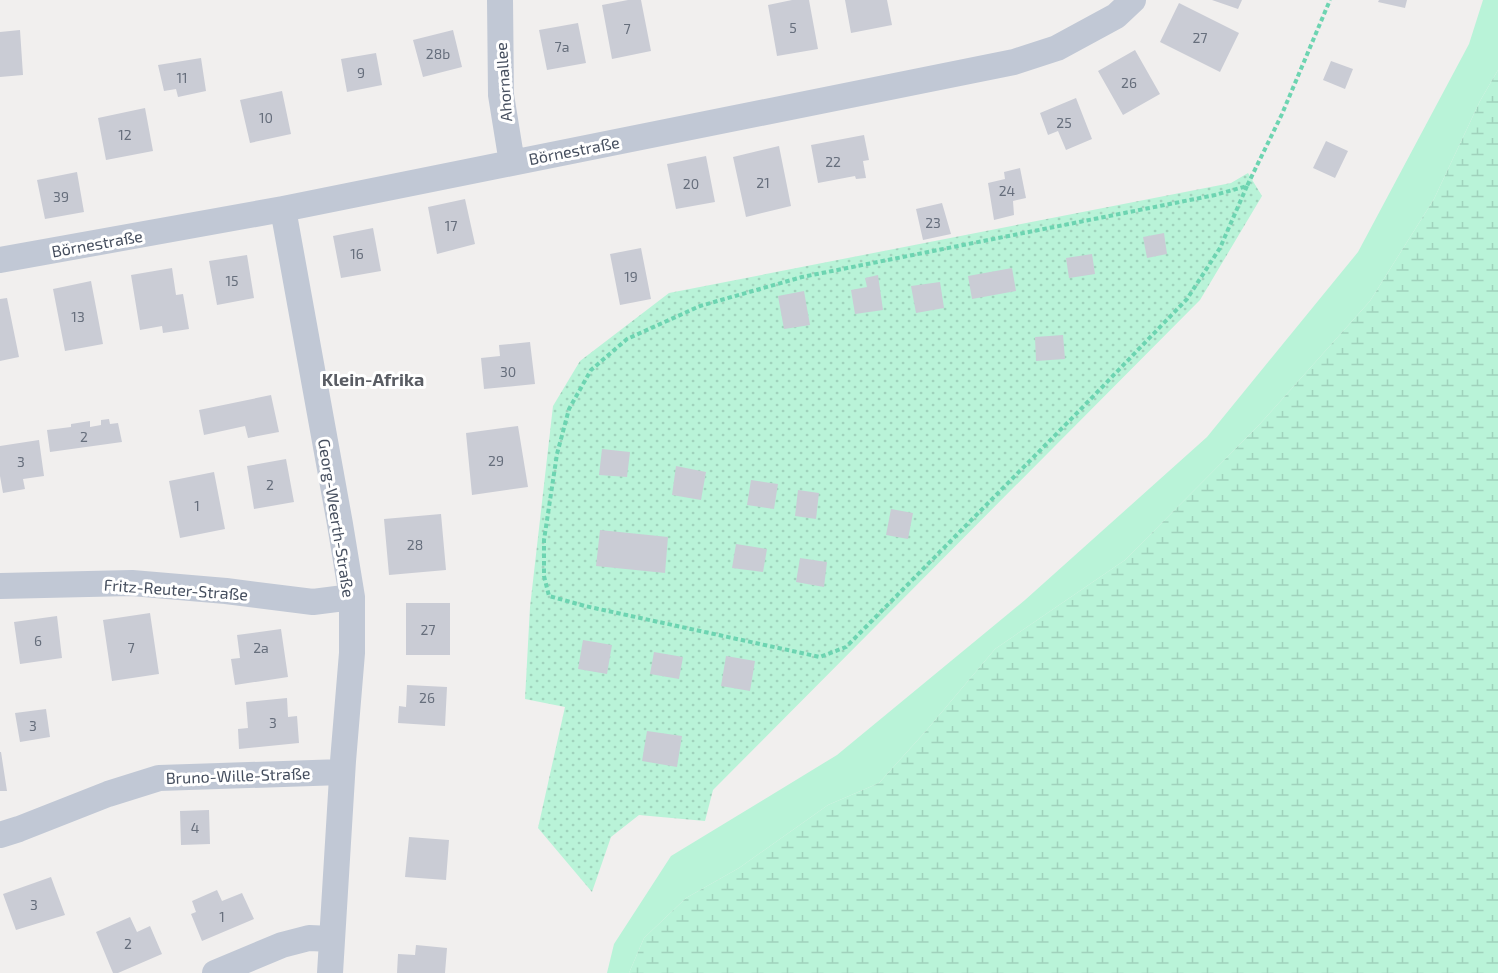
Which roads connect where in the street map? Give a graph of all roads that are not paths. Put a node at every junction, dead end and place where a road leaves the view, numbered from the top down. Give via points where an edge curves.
1 (500, 0) edge
2 (1133, 0) edge
3 (512, 163) junction
4 (283, 209) junction
5 (0, 260) edge
6 (0, 586) edge
7 (352, 597) junction
8 (342, 772) junction
9 (0, 835) edge
10 (332, 939) junction
11 (215, 973) edge
12 (330, 973) edge

1 - 3 street, Ahornallee via 501,95
2 - 3 street, Börnestraße via 1116,16 1057,48 1014,62
3 - 4 street, Börnestraße
4 - 5 street, Börnestraße
4 - 7 street, Georg-Weerth-Straße
6 - 7 street, Fritz-Reuter-Straße via 132,584 313,602
7 - 8 street, Georg-Weerth-Straße via 352,653
8 - 9 street, Bruno-Wille-Straße via 159,778
8 - 10 street, Georg-Weerth-Straße
10 - 11 street via 309,938 282,945
10 - 12 street, Georg-Weerth-Straße

